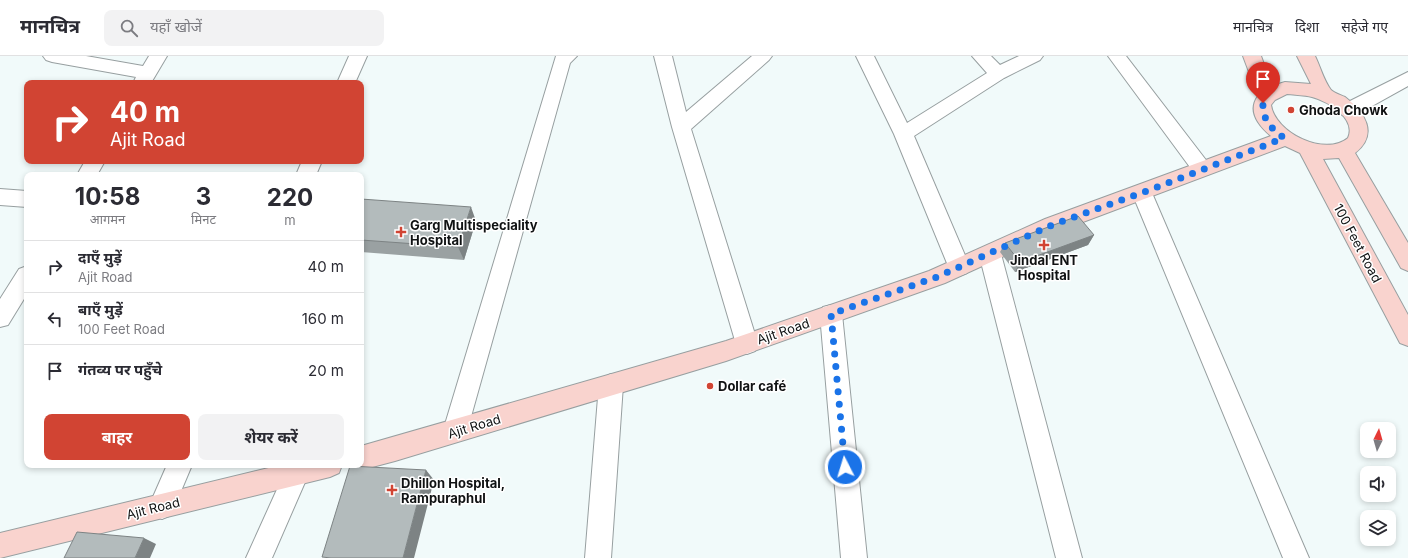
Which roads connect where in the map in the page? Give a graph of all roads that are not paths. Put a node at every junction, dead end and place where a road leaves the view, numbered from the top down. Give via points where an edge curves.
1 (52, 56) edge
2 (158, 56) edge
3 (358, 56) edge
4 (568, 56) edge
5 (663, 56) edge
6 (763, 56) edge
7 (865, 56) edge
8 (982, 56) edge
9 (1034, 56) edge
10 (1117, 56) edge
11 (1252, 56) edge
12 (1306, 56) edge
13 (998, 74) junction
14 (145, 78) edge
15 (1408, 78) edge
16 (347, 80) edge
17 (1325, 95) junction
18 (1267, 96) junction
19 (1349, 110) junction
20 (681, 127) junction
21 (904, 134) junction
22 (1284, 138) junction
23 (1308, 149) junction
24 (1344, 150) junction
25 (1202, 169) junction
26 (1142, 193) junction
27 (0, 197) edge
28 (24, 199) edge
29 (990, 254) junction
30 (1408, 262) edge
31 (959, 268) junction
32 (24, 279) edge
33 (1, 313) edge
34 (831, 314) junction
35 (1408, 336) edge
36 (747, 344) junction
37 (611, 385) junction
38 (455, 431) junction
39 (364, 457) edge
40 (179, 468) edge
41 (318, 468) edge
42 (297, 473) junction
43 (162, 506) junction
44 (0, 546) edge
45 (260, 558) edge
46 (598, 558) edge
47 (854, 558) edge
48 (1069, 558) edge
49 (1296, 558) edge

1 - 14 street
2 - 14 street
3 - 16 street
4 - 38 street via 562,60
5 - 20 street
6 - 20 street
7 - 21 street
8 - 13 street
9 - 13 street
10 - 25 street
11 - 18 street
12 - 17 street
13 - 21 street
15 - 19 street
17 - 18 street via 1312,90 1285,88 1275,90
17 - 19 street
18 - 22 street via 1263,103 1266,120
19 - 24 street via 1355,118 1360,134 1358,141
20 - 36 street
21 - 31 street
22 - 23 street
22 - 25 street, Ajit Road
23 - 24 street via 1321,152
23 - 35 street, 100 Feet Road
24 - 30 street
25 - 26 street, Ajit Road
26 - 29 street, Ajit Road via 1052,225
26 - 49 street
27 - 28 street
29 - 31 street, Ajit Road
29 - 48 street
31 - 34 street, Ajit Road
32 - 33 street
34 - 36 street, Ajit Road
34 - 47 street
36 - 37 street, Ajit Road
37 - 38 street, Ajit Road
37 - 46 street
38 - 39 street, Ajit Road
40 - 43 street
41 - 42 street, Ajit Road
42 - 43 street, Ajit Road
42 - 45 street
43 - 44 street, Ajit Road

